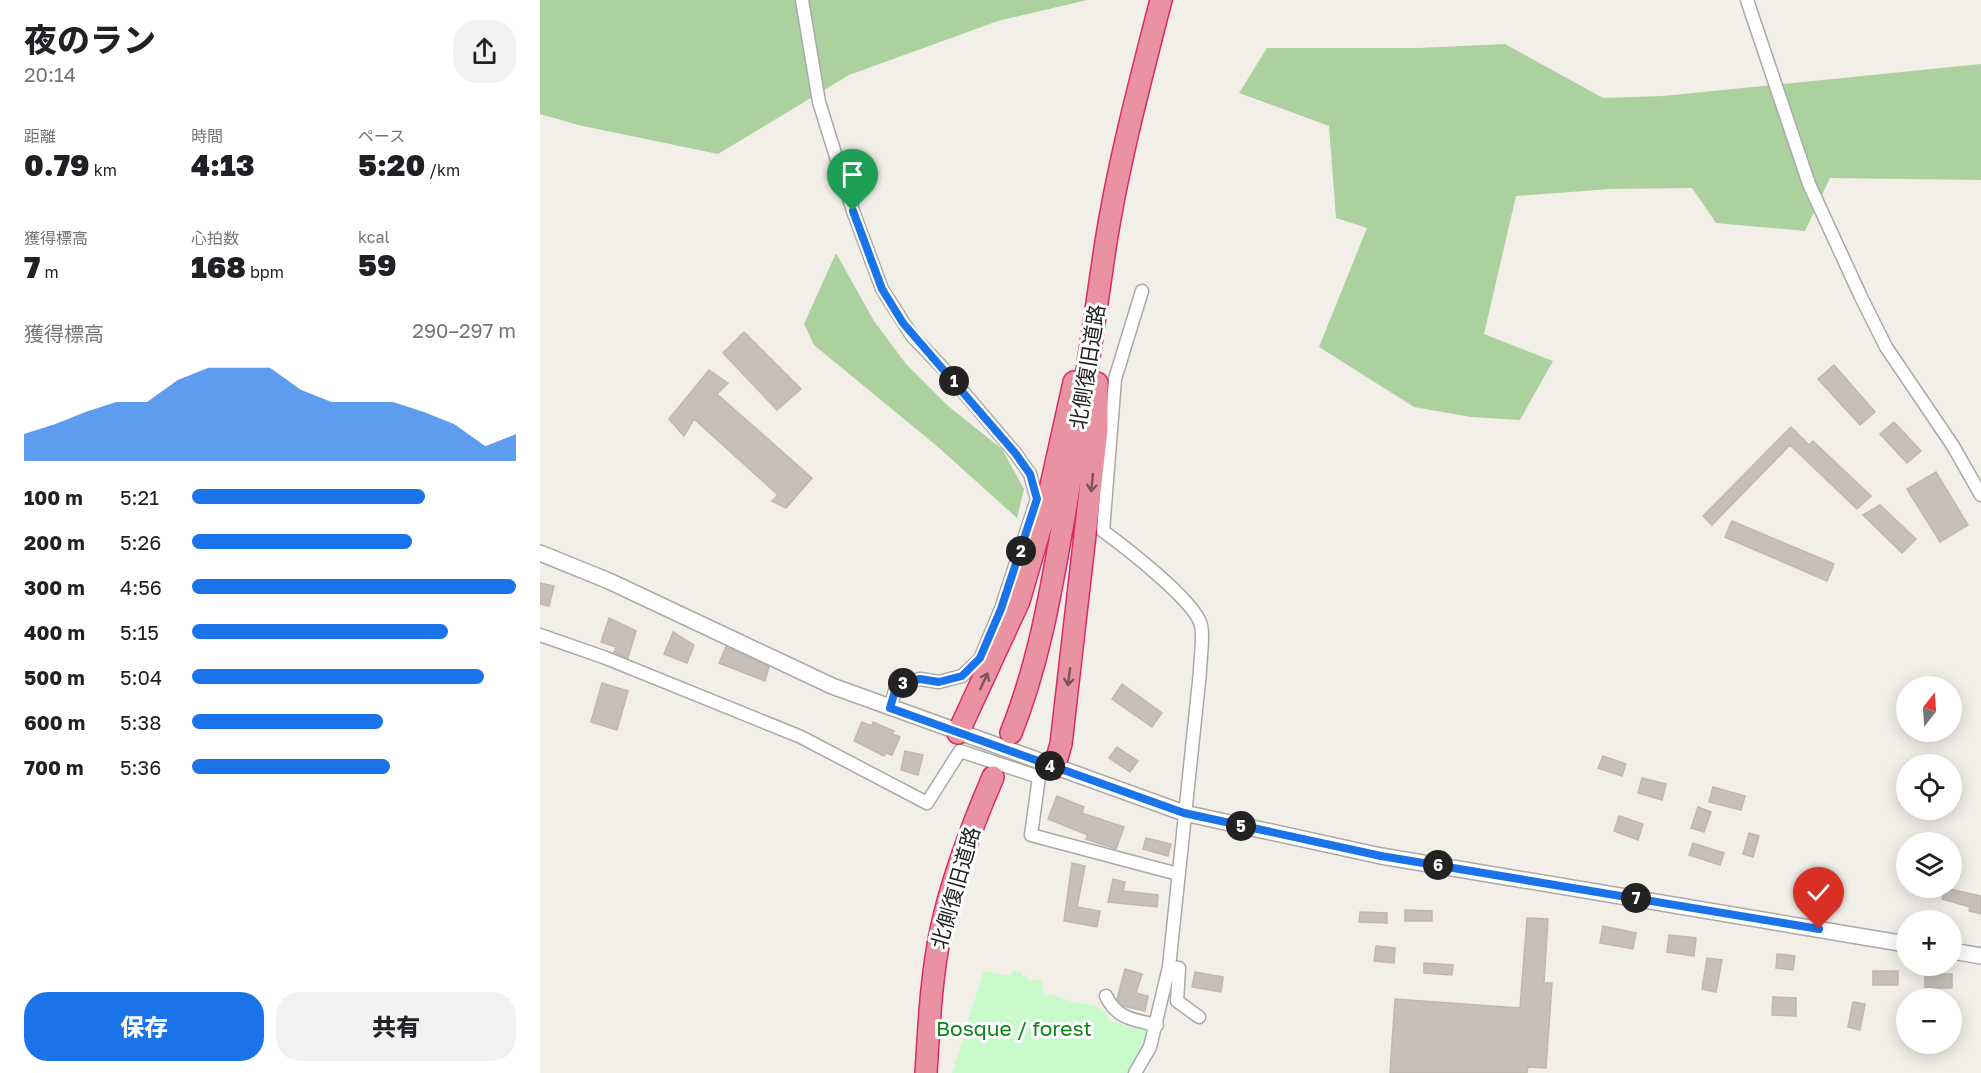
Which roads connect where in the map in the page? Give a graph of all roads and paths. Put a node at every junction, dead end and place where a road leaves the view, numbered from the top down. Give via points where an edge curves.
1 (802, 0) edge
2 (1161, 0) edge
3 (1747, 0) edge
4 (1142, 291) dead end
5 (1096, 320) junction
6 (1981, 495) edge
7 (540, 553) edge
8 (540, 635) edge
9 (890, 708) junction
10 (958, 733) junction
11 (1011, 733) dead end
12 (1054, 768) junction
13 (993, 777) dead end
14 (1184, 813) junction
15 (1178, 874) junction
16 (1896, 942) edge
17 (1962, 953) edge
18 (1981, 956) edge
19 (1169, 967) junction
20 (1106, 996) dead end
21 (1199, 1017) dead end
22 (1157, 1025) junction
23 (926, 1073) edge
24 (1135, 1073) edge

1 - 9 street via 819,102 882,289 912,336 1016,454 1030,474 1037,499 1001,609 980,658 962,676 939,682 920,679 897,684
2 - 5 highway, 北側復旧道路 via 1124,147
3 - 6 street via 1809,184 1861,297 1886,347
4 - 14 street via 1115,379 1103,531 1176,592 1201,624 1199,684
10 -> 5 highway via 1019,601 1046,508 1073,383
5 - 11 highway, 北側復旧道路 via 1041,640
5 -> 12 highway via 1097,430 1061,744
7 - 9 street via 609,581 832,686
8 - 15 street via 801,737 927,803 960,751 1039,777 1031,835
9 - 10 street
10 - 12 street
12 - 14 street
13 - 23 highway, 北側復旧道路 via 974,821 941,929
14 - 15 street
14 - 16 street via 1381,856
15 - 19 street
17 - 18 street
19 - 21 street via 1179,968 1178,1001
19 - 22 street
20 - 22 street via 1126,1019
22 - 24 street

